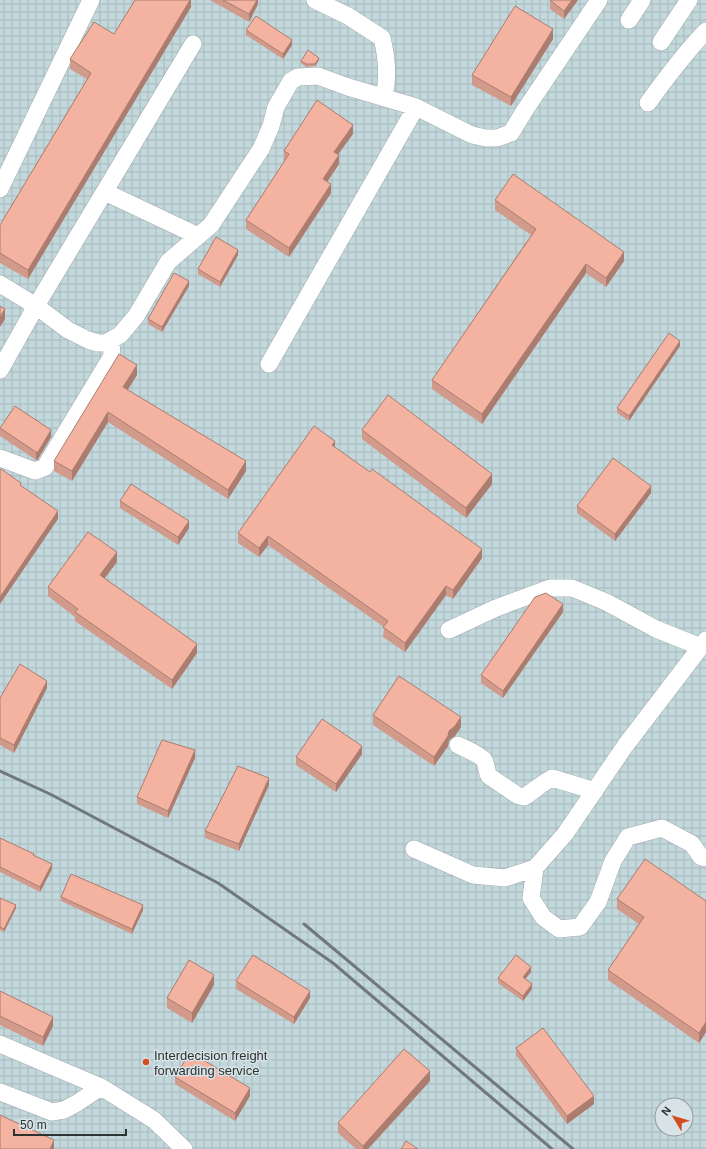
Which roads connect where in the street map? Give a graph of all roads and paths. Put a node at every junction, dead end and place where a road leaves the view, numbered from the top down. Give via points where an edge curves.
1 (91, 0) edge
2 (315, 0) edge
3 (599, 0) edge
4 (642, 0) edge
5 (689, 0) edge
6 (630, 20) dead end
7 (706, 31) edge
8 (661, 42) dead end
9 (193, 44) dead end
10 (384, 97) junction
11 (648, 104) dead end
12 (416, 107) junction
13 (0, 189) edge
14 (105, 192) junction
15 (198, 236) junction
16 (0, 284) edge
17 (36, 306) junction
18 (111, 340) junction
19 (269, 364) dead end
20 (0, 370) edge
21 (0, 458) edge
22 (449, 630) dead end
23 (703, 643) edge
24 (458, 745) dead end
25 (595, 791) junction
26 (414, 849) dead end
27 (706, 858) edge
28 (535, 868) junction
29 (0, 1044) edge
30 (101, 1087) junction
31 (0, 1092) edge
32 (184, 1149) edge

1 - 13 street
2 - 10 street via 348,16 382,38 388,69
3 - 12 street via 511,133 497,138 486,138 472,134
4 - 6 street
5 - 8 street
7 - 11 street via 692,45
9 - 14 street
10 - 12 street
10 - 15 street via 318,76 298,77 291,81 276,107 261,149 211,225
12 - 19 street
14 - 15 street
14 - 17 street
15 - 18 street via 168,262 136,316 120,335
16 - 17 street
17 - 18 street via 68,330 88,340 98,343
17 - 20 street
18 - 21 street via 112,356 45,467 35,471
22 - 23 street via 496,608 550,588 572,588 606,602 656,629
23 - 25 street
24 - 25 street via 483,758 489,776 517,795 524,797 552,778
25 - 28 street via 565,834
26 - 28 street via 473,875 505,878
27 - 28 street via 701,857 692,844 662,828 628,837 613,861 598,902 580,927 559,929 543,917 531,898
29 - 30 street
30 - 31 street via 70,1107 52,1112
30 - 32 street via 154,1120

